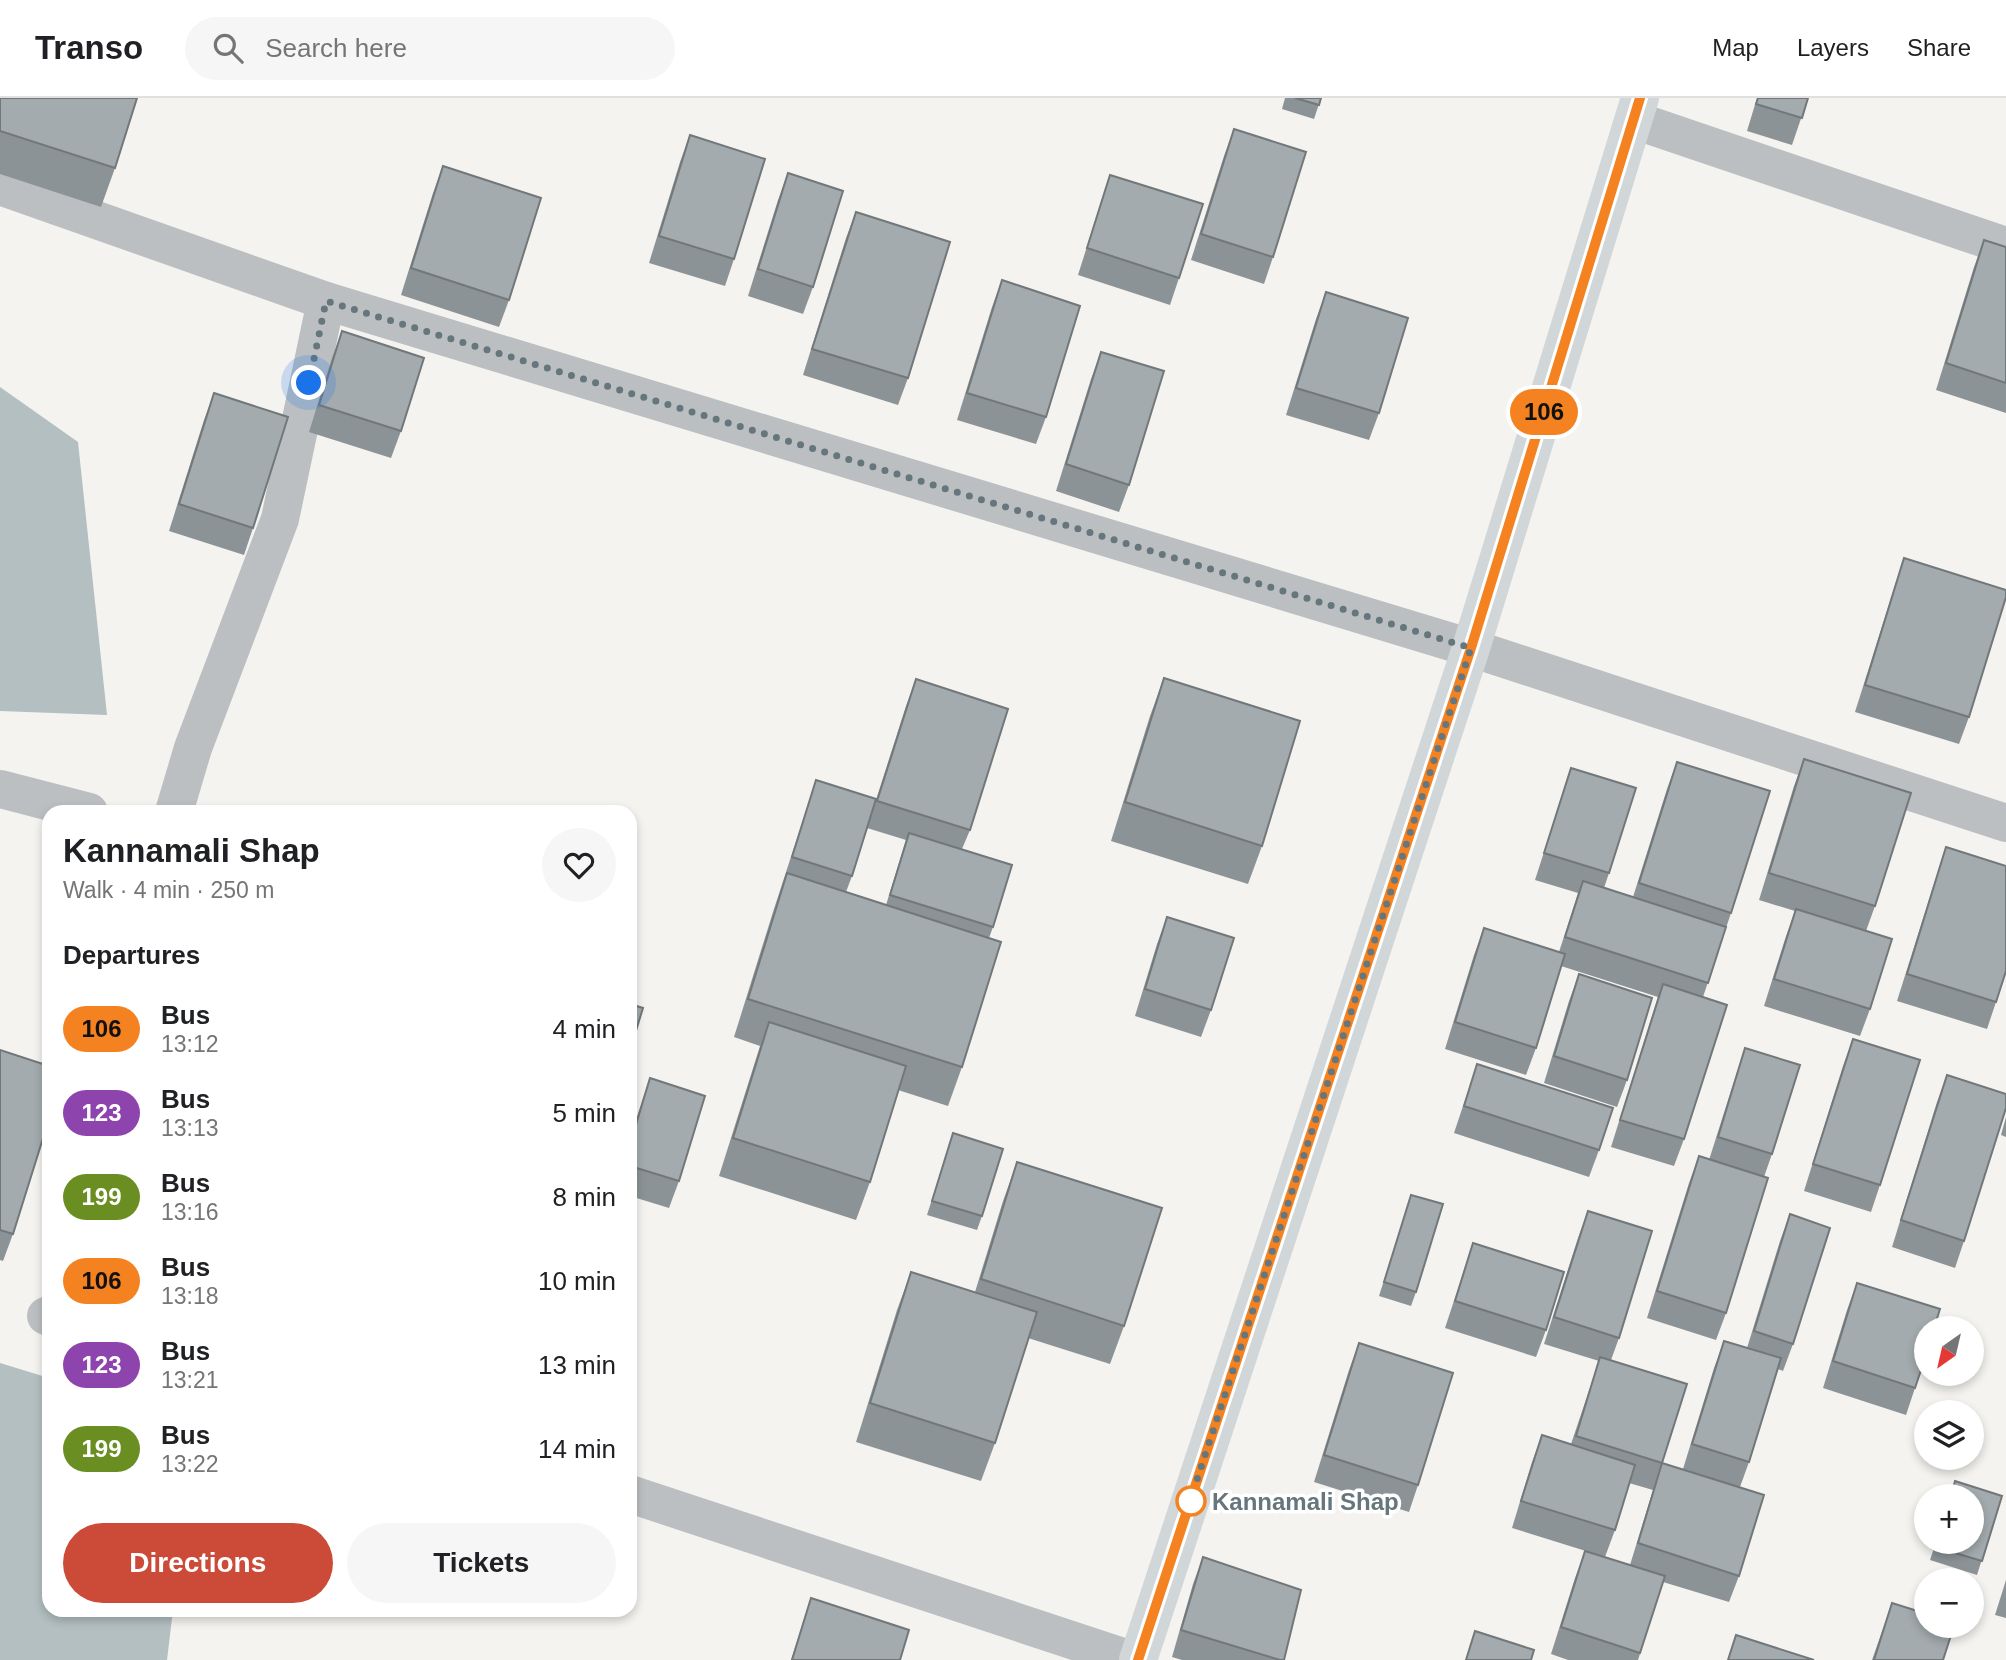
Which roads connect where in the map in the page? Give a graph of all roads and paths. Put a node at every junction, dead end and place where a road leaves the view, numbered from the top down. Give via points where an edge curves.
1 (1637, 109) edge
2 (0, 186) edge
3 (2006, 246) edge
4 (326, 301) junction
5 (1471, 648) junction
6 (0, 789) edge
7 (62, 805) edge
8 (176, 805) edge
9 (2006, 823) edge
10 (637, 1496) edge
11 (1132, 1660) edge
12 (1138, 1660) edge

1 - 3 street
1 - 5 main road
2 - 4 street
4 - 5 street
4 - 8 street via 280,519 193,748
5 - 9 street
5 - 12 main road
6 - 7 street
10 - 11 street

